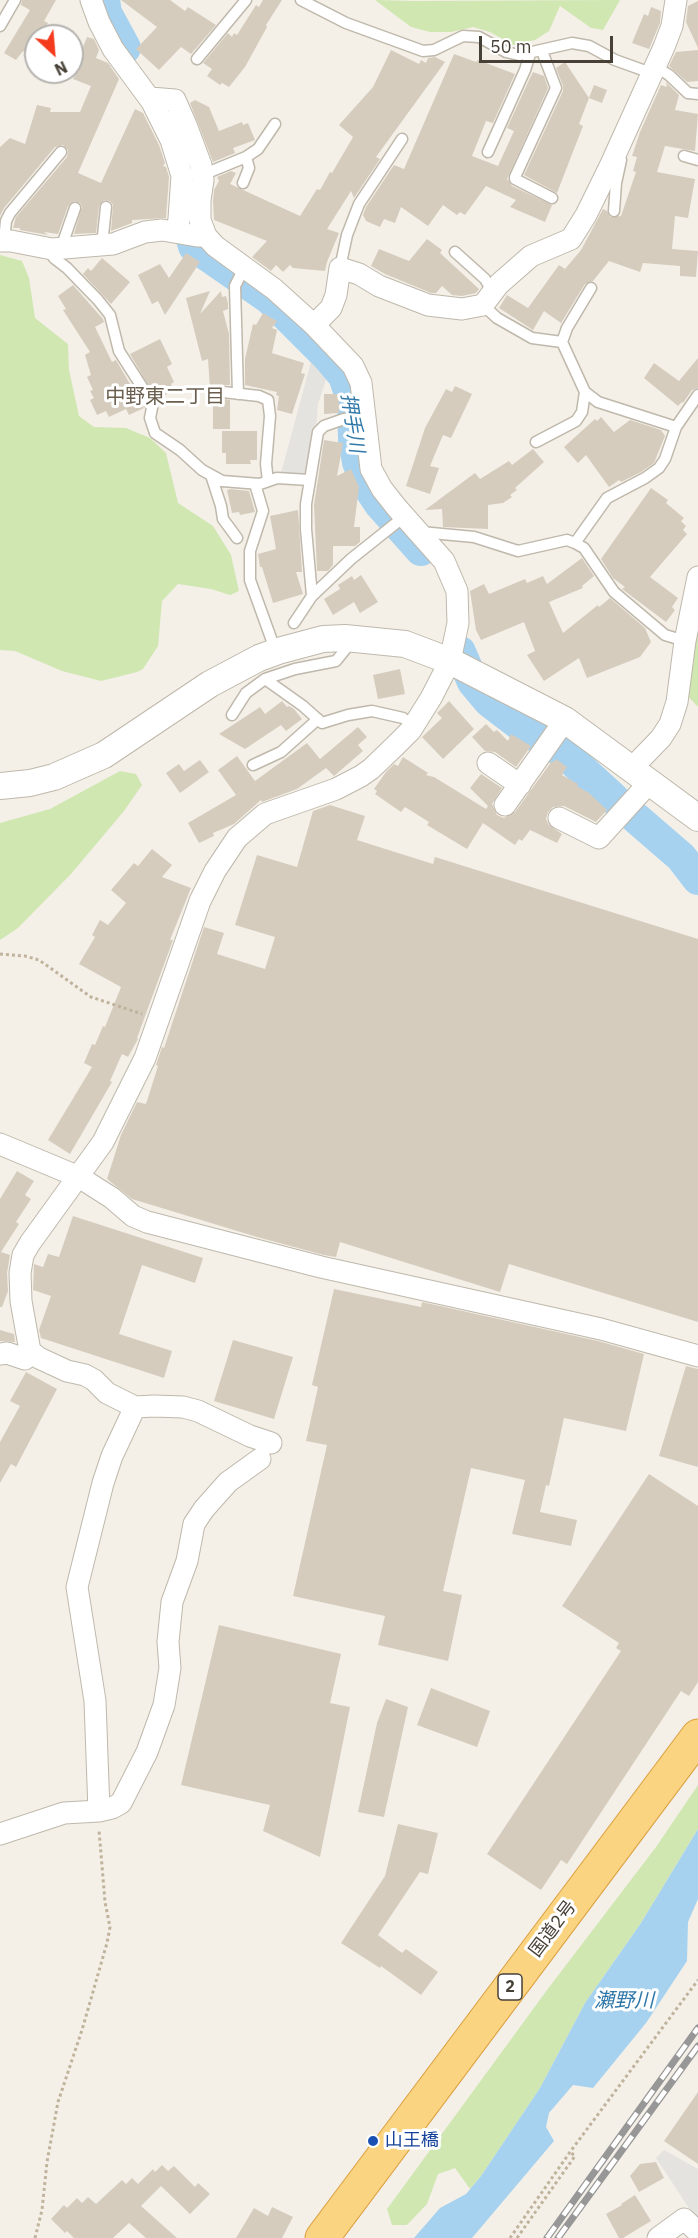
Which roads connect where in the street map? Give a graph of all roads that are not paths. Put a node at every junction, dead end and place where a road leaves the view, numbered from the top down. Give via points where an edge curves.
1 (15, 0) edge
2 (91, 0) edge
3 (246, 0) edge
4 (301, 0) edge
5 (676, 0) edge
6 (0, 26) edge
7 (542, 51) junction
8 (530, 54) junction
9 (197, 59) dead end
10 (653, 70) junction
11 (698, 94) edge
12 (151, 99) junction
13 (275, 124) dead end
14 (402, 139) dead end
15 (620, 146) junction
16 (61, 152) dead end
17 (488, 152) dead end
18 (684, 156) dead end
19 (246, 157) junction
20 (698, 160) edge
21 (202, 175) junction
22 (243, 183) dead end
23 (552, 198) dead end
24 (106, 207) dead end
25 (75, 208) dead end
26 (614, 211) dead end
27 (178, 232) junction
28 (206, 236) junction
29 (2, 241) edge
30 (102, 245) junction
31 (54, 248) junction
32 (455, 252) dead end
33 (244, 268) junction
34 (340, 268) junction
35 (591, 288) dead end
36 (487, 298) junction
37 (314, 324) junction
38 (562, 342) junction
39 (223, 392) dead end
40 (585, 392) junction
41 (238, 394) junction
42 (698, 395) edge
43 (366, 420) junction
44 (675, 428) junction
45 (536, 442) dead end
46 (211, 475) junction
47 (309, 480) junction
48 (268, 481) junction
49 (255, 484) junction
50 (405, 516) junction
51 (421, 532) junction
52 (237, 538) dead end
53 (575, 543) junction
54 (698, 577) edge
55 (312, 596) junction
56 (294, 623) dead end
57 (354, 638) junction
58 (685, 641) junction
59 (276, 652) junction
60 (450, 661) junction
61 (265, 680) junction
62 (232, 716) dead end
63 (318, 719) junction
64 (565, 720) junction
65 (413, 725) junction
66 (488, 763) dead end
67 (253, 765) dead end
68 (640, 776) junction
69 (520, 785) junction
70 (0, 786) edge
71 (505, 805) dead end
72 (559, 818) dead end
73 (698, 818) edge
74 (0, 1144) edge
75 (79, 1177) junction
76 (30, 1351) junction
77 (0, 1354) edge
78 (698, 1356) edge
79 (135, 1407) junction
80 (698, 1736) edge
81 (99, 1811) junction
82 (0, 1834) edge
83 (698, 2232) edge
84 (322, 2238) edge
85 (657, 2238) edge

1 - 6 lane
2 - 12 street via 113,49
3 - 9 lane
4 - 8 lane via 346,23 423,51 463,36 479,37 506,52
5 - 10 street via 672,26
7 - 8 lane
7 - 10 lane via 572,43
7 - 23 lane via 556,88 515,179
8 - 17 lane
10 - 11 lane via 669,75 688,93
10 - 15 street
12 - 21 street via 175,100
12 - 27 street via 171,140 182,176
13 - 19 lane via 258,149
14 - 34 lane via 359,204
15 - 26 lane via 623,152
15 - 36 street via 571,239 531,256
16 - 29 lane via 10,213
18 - 20 lane
19 - 21 lane
19 - 22 lane via 249,168
21 - 28 street via 200,220
24 - 30 lane
25 - 31 lane
27 - 28 street
27 - 30 street via 145,232
28 - 33 street
29 - 31 street
30 - 31 street
31 - 46 lane via 54,258 110,315 116,344 152,408 150,418 155,434
32 - 36 lane via 485,279
33 - 37 street
33 - 41 lane via 235,286
34 - 36 street via 428,305 462,309
34 - 37 street via 331,308
35 - 38 lane
36 - 38 lane via 497,318 532,338
37 - 43 street via 353,366 361,383
38 - 40 lane
39 - 41 lane
40 - 44 lane via 598,402
40 - 45 lane via 582,412 576,421
41 - 48 lane via 268,400
42 - 44 lane
43 - 47 lane via 344,419 318,432
43 - 50 street via 371,469
44 - 53 lane via 659,468 607,498
46 - 49 lane via 222,481
46 - 52 lane via 223,519
47 - 48 lane
47 - 55 lane via 306,529
48 - 49 lane
49 - 59 lane via 263,511 250,551 250,580
50 - 51 street
50 - 55 lane
51 - 53 lane via 474,537 518,550 567,540
51 - 60 street via 444,561 457,591 458,623
53 - 58 lane via 584,548 614,592 665,635
54 - 58 street
55 - 56 lane
57 - 59 street via 323,639
57 - 60 street via 405,644
57 - 61 lane via 336,661
58 - 68 street via 670,724
59 - 70 street via 210,684 104,755 54,777
60 - 64 street
60 - 65 street
61 - 62 lane via 246,693
61 - 63 lane
63 - 65 lane via 322,723 372,711 403,718
63 - 67 lane via 281,752
64 - 68 street
64 - 69 street
65 - 75 street via 396,746 361,776 265,814 237,838 200,901 145,1058 108,1133
66 - 69 street
68 - 72 street via 599,838
68 - 73 street
69 - 71 street
74 - 75 street
75 - 76 street via 23,1255 21,1301
75 - 78 street via 147,1222 321,1267 601,1329
76 - 77 street via 25,1359
76 - 79 street via 94,1380 107,1393
79 - 81 street via 106,1474 77,1587 95,1701
79 - 81 street via 191,1409 250,1436 266,1451 228,1482 194,1524 187,1561 172,1602 170,1668 164,1705 147,1752 121,1803
80 - 84 highway, 国道2号 / 2
81 - 82 street via 64,1813
83 - 85 street via 684,2219

